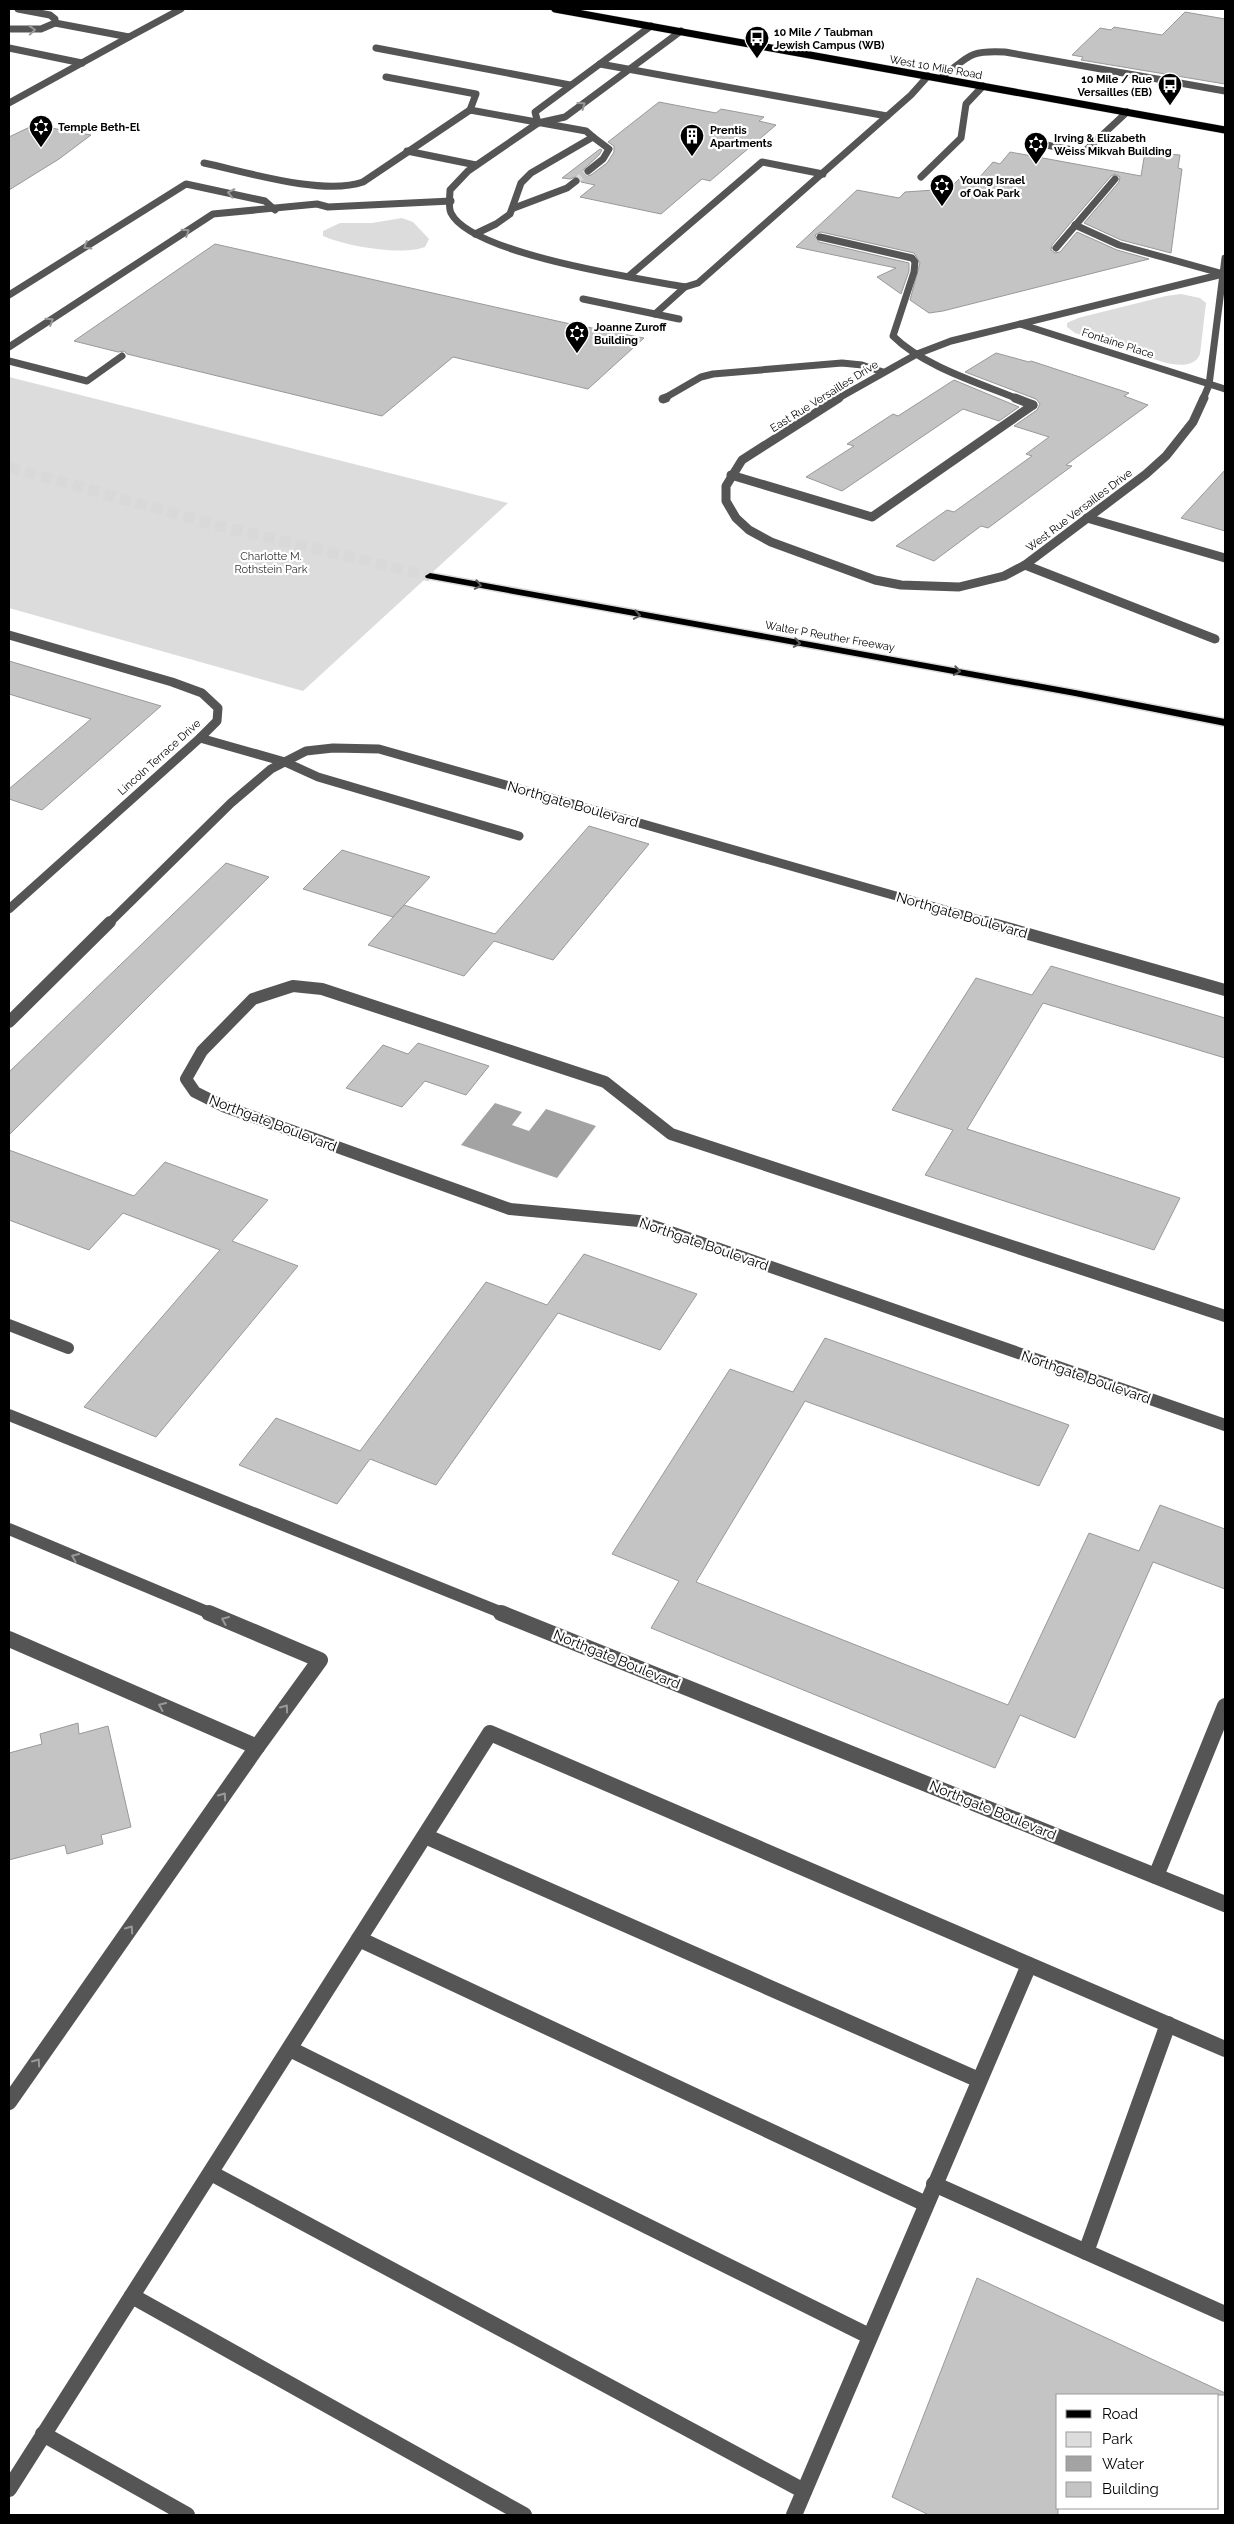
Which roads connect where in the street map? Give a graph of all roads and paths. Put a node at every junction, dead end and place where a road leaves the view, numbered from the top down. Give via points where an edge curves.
1 (18, 9) edge
2 (182, 9) edge
3 (555, 9) edge
4 (55, 23) junction
5 (651, 26) junction
6 (9, 29) edge
7 (682, 32) junction
8 (129, 37) junction
9 (9, 48) edge
10 (376, 48) dead end
11 (82, 63) junction
12 (600, 64) junction
13 (630, 69) junction
14 (928, 76) junction
15 (386, 77) dead end
16 (941, 78) junction
17 (570, 86) junction
18 (983, 86) junction
19 (1225, 91) edge
20 (9, 103) edge
21 (470, 110) junction
22 (1127, 112) junction
23 (887, 116) junction
24 (538, 123) junction
25 (1225, 130) edge
26 (593, 137) junction
27 (1035, 143) dead end
28 (407, 151) junction
29 (204, 163) dead end
30 (476, 165) junction
31 (588, 171) tunnel mouth
32 (822, 174) junction
33 (921, 177) dead end
34 (1115, 179) dead end
35 (576, 181) tunnel mouth
36 (451, 201) junction
37 (514, 208) junction
38 (275, 210) junction
39 (1075, 225) junction
40 (475, 234) junction
41 (820, 238) dead end
42 (1056, 248) dead end
43 (1225, 258) edge
44 (1225, 274) edge
45 (628, 276) junction
46 (685, 287) junction
47 (9, 295) edge
48 (583, 299) dead end
49 (655, 314) junction
50 (679, 319) dead end
51 (1020, 324) junction
52 (9, 347) edge
53 (917, 354) junction
54 (122, 356) dead end
55 (9, 361) edge
56 (882, 372) junction
57 (1209, 385) junction
58 (1225, 389) edge
59 (663, 399) dead end
60 (731, 475) junction
61 (1087, 518) junction
62 (811, 558) joint
63 (1225, 558) edge
64 (1025, 565) junction
65 (430, 576) tunnel mouth
66 (9, 635) edge
67 (1215, 639) dead end
68 (1225, 723) edge
69 (200, 738) junction
70 (285, 762) junction
71 (519, 836) dead end
72 (9, 909) edge
73 (1225, 990) edge
74 (9, 1022) edge
75 (1225, 1316) edge
76 (9, 1324) edge
77 (68, 1348) dead end
78 (9, 1415) edge
79 (1225, 1425) edge
80 (9, 1529) edge
81 (9, 1639) edge
82 (1225, 1706) edge
83 (256, 1747) junction
84 (425, 1836) junction
85 (1156, 1876) junction
86 (1225, 1904) edge
87 (359, 1939) junction
88 (1029, 1965) junction
89 (1168, 2024) junction
90 (290, 2049) junction
91 (1225, 2049) edge
92 (980, 2080) junction
93 (9, 2102) edge
94 (211, 2173) junction
95 (934, 2184) junction
96 (926, 2204) junction
97 (1086, 2252) junction
98 (132, 2296) junction
99 (1225, 2314) edge
100 (869, 2336) junction
101 (44, 2434) junction
102 (9, 2489) edge
103 (804, 2491) junction
104 (187, 2515) edge
105 (524, 2515) edge
106 (794, 2515) edge

1 - 4 street via 50,15
2 - 8 street
3 - 5 main road, West 10 Mile Road
6 -> 4 street via 41,29
4 - 8 street
5 - 7 main road, West 10 Mile Road
5 - 12 street
7 - 13 street
7 - 14 main road, West 10 Mile Road
8 - 11 street
9 - 11 street
10 - 17 street
11 - 20 street
12 - 13 street
12 - 17 street
13 - 23 street
24 -> 13 street via 564,117
14 - 16 main road, West 10 Mile Road
14 - 23 street
15 - 21 street via 476,94
16 - 18 main road, West 10 Mile Road
16 - 19 street via 968,56 981,51 1005,52
17 - 24 street via 535,112
18 - 22 main road, West 10 Mile Road
18 - 33 street via 966,104 961,138
21 - 24 street
21 - 28 street
22 - 25 main road, West 10 Mile Road
22 - 27 street via 1084,152
23 - 32 street
24 - 26 street via 586,131
24 - 30 street
26 - 31 street via 609,149 604,159
26 - 37 street via 530,174 516,193
28 - 29 street via 363,182 338,187 299,184
28 - 30 street
30 - 36 street via 450,190
32 - 45 street via 762,162
32 - 46 street via 698,284
34 - 39 street
35 - 37 street via 567,188
36 - 38 street via 328,207 319,211
36 - 40 street via 451,213 463,228
37 - 40 street via 497,224
38 -> 47 street via 266,201 186,184
52 -> 38 street via 213,214
39 - 42 street
39 - 44 street via 1119,245
40 - 45 street via 524,253
41 - 53 street via 912,258 914,272 893,336 900,345
43 - 44 street
44 - 51 street, East Rue Versailles Drive
44 - 57 street, West Rue Versailles Drive
45 - 46 street
46 - 49 street
48 - 49 street
49 - 50 street
51 - 53 street, East Rue Versailles Drive via 951,341
51 - 57 street, Fontaine Place
53 - 56 street, East Rue Versailles Drive
53 - 60 street via 1033,405 872,517
54 - 55 street via 87,381
56 - 59 street via 842,363 713,374 701,377
56 - 60 street, East Rue Versailles Drive via 742,460
57 - 58 street, Fontaine Place
57 - 61 street, West Rue Versailles Drive via 1193,422 1166,456
60 - 62 street, East Rue Versailles Drive via 726,486 726,500 736,518 749,530 771,542
61 - 63 street
61 - 64 street, West Rue Versailles Drive
62 - 64 street, West Rue Versailles Drive via 875,580 931,587 959,587 984,582
64 - 67 street
65 -> 68 highway, Walter P Reuther Freeway
66 - 69 street, Lincoln Terrace Drive via 172,682 202,694 218,708 217,720
69 - 70 street
69 - 72 street, Lincoln Terrace Drive
70 - 71 street via 318,777
70 - 73 street, Northgate Boulevard via 306,751 379,749
70 - 74 street, Northgate Boulevard via 231,803
75 - 79 street, Northgate Boulevard via 671,1134 605,1082 322,989 293,986 253,998 202,1051 186,1079 195,1092 223,1106 510,1209 639,1221
76 - 77 street
78 - 85 street, Northgate Boulevard
83 -> 80 street via 320,1660
83 -> 81 street
82 - 85 street
93 -> 83 street
84 - 87 street
84 - 88 street via 490,1733
84 - 92 street
85 - 86 street, Northgate Boulevard
87 - 90 street
87 - 96 street
88 - 89 street
88 - 92 street
89 - 91 street
89 - 97 street
90 - 94 street
90 - 100 street
92 - 95 street
94 - 98 street
94 - 103 street
95 - 96 street
95 - 97 street
96 - 100 street
97 - 99 street
98 - 101 street
98 - 105 street
100 - 103 street
101 - 102 street
101 - 104 street
103 - 106 street

